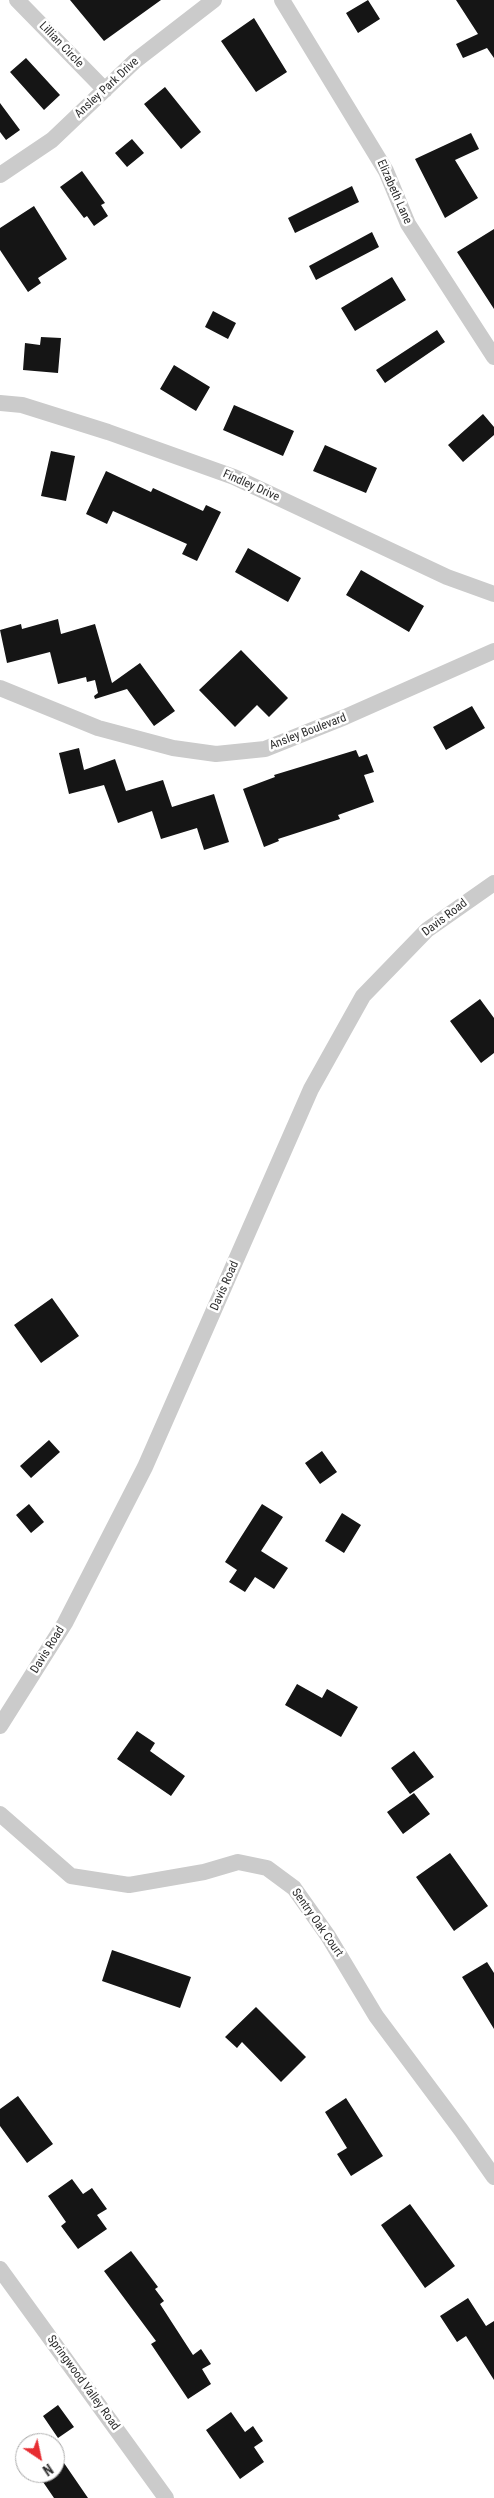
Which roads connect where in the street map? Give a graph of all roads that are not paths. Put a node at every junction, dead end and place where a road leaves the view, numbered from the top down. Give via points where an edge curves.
1 (18, 0) edge
2 (214, 0) edge
3 (282, 0) edge
4 (105, 90) junction
5 (0, 175) edge
6 (494, 357) edge
7 (0, 404) edge
8 (494, 594) edge
9 (494, 651) edge
10 (0, 688) edge
11 (494, 883) edge
12 (1, 1722) edge
13 (0, 1814) edge
14 (494, 2177) edge
15 (0, 2269) edge
16 (166, 2498) edge

1 - 4 street, Lillian Circle
2 - 4 street, Ansley Park Drive via 135,61
3 - 6 street, Elizabeth Lane via 386,171 408,224
4 - 5 street, Ansley Park Drive via 52,140
7 - 8 street, Findley Drive via 22,405 234,477 447,577
9 - 10 street, Ansley Boulevard via 265,749 216,754 173,748 98,728
11 - 12 street, Davis Road via 427,930 363,996 311,1089 145,1467 65,1623
13 - 14 street, Sentry Oak Court via 71,1876 130,1884 204,1872 238,1862 267,1868 294,1888 328,1936 376,2016
15 - 16 street, Springwood Valley Road

